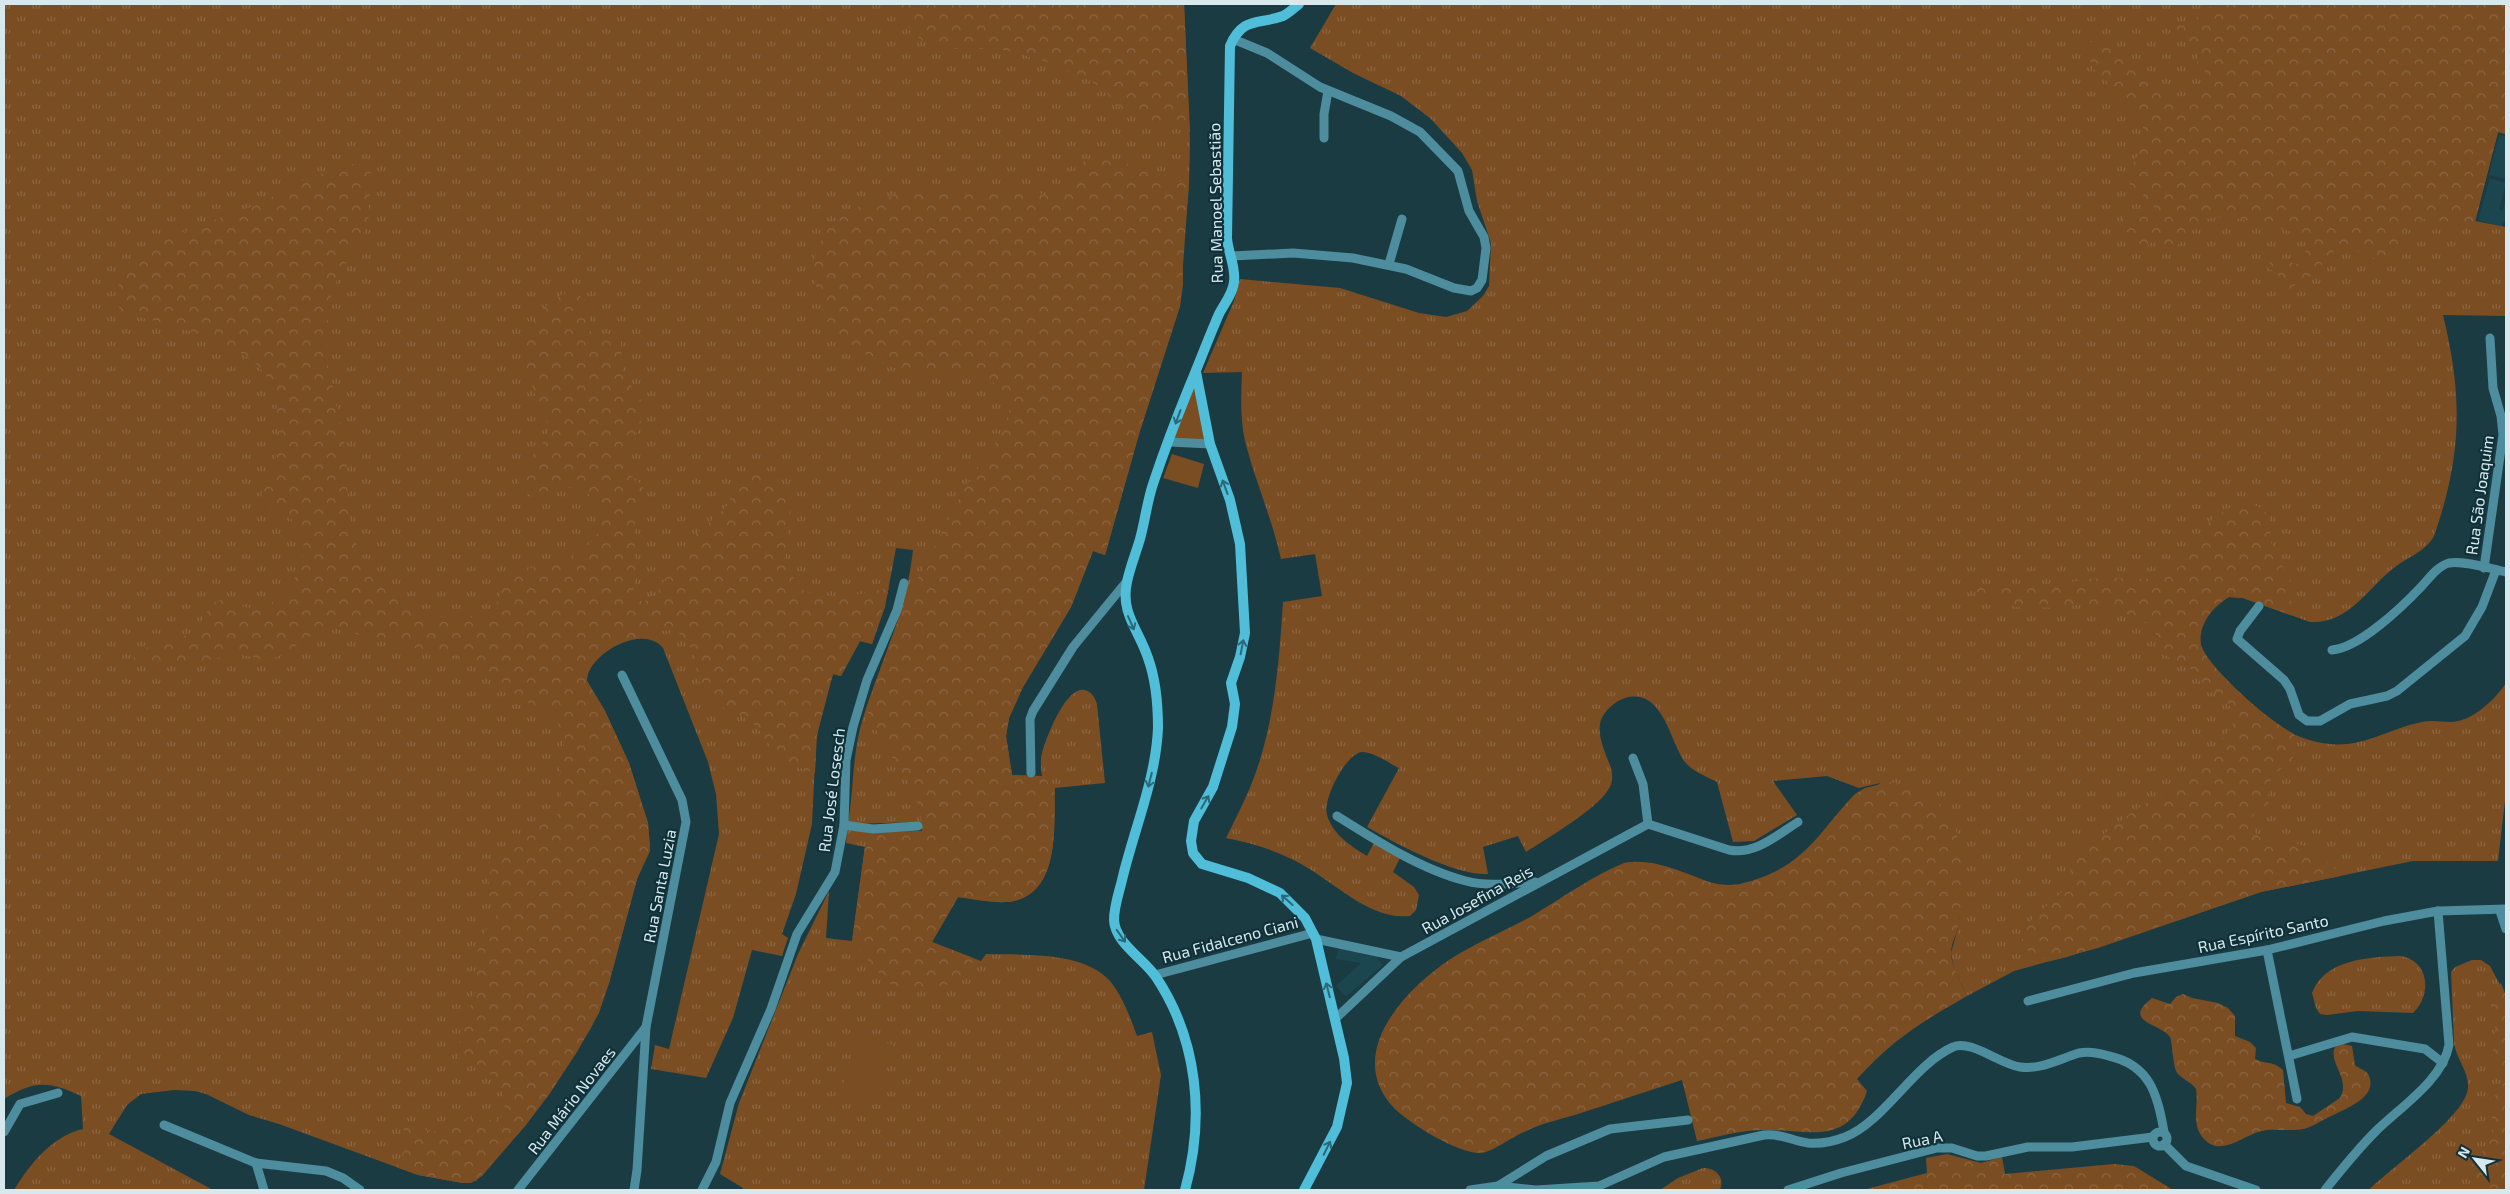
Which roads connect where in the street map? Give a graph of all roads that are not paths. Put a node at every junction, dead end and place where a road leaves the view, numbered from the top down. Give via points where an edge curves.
1 (1299, 4) edge
2 (1234, 39) junction
3 (1328, 91) junction
4 (1324, 138) dead end
5 (1402, 219) dead end
6 (1232, 256) junction
7 (1389, 264) junction
8 (2490, 338) dead end
9 (1196, 372) junction
10 (1170, 442) junction
11 (1210, 444) junction
12 (2484, 568) junction
13 (2496, 570) junction
14 (2506, 572) edge
15 (1127, 581) junction
16 (904, 582) dead end
17 (2260, 606) dead end
18 (2332, 650) dead end
19 (622, 675) dead end
20 (1633, 758) dead end
21 (1031, 773) dead end
22 (1336, 816) dead end
23 (1798, 822) dead end
24 (1648, 824) junction
25 (844, 825) junction
26 (918, 826) dead end
27 (1538, 882) junction
28 (2503, 910) edge
29 (2438, 911) junction
30 (2506, 929) edge
31 (1314, 936) junction
32 (2267, 950) junction
33 (1401, 957) junction
34 (1154, 975) junction
35 (2028, 1002) dead end
36 (1335, 1020) junction
37 (646, 1027) junction
38 (2289, 1056) junction
39 (2444, 1062) junction
40 (58, 1093) dead end
41 (2297, 1098) dead end
42 (1688, 1120) dead end
43 (164, 1125) dead end
44 (4, 1132) edge
45 (2164, 1132) junction
46 (2153, 1137) junction
47 (2164, 1144) junction
48 (256, 1163) junction
49 (1498, 1186) junction
50 (264, 1190) edge
51 (360, 1190) edge
52 (518, 1190) edge
53 (634, 1190) edge
54 (702, 1190) edge
55 (1184, 1190) edge
56 (1304, 1190) edge
57 (1470, 1190) edge
58 (1788, 1190) edge
59 (2256, 1190) edge
60 (2325, 1190) edge

1 - 2 street via 1283,16 1246,24
2 - 3 street via 1267,52
2 - 6 street, Rua Manoel Sebastião via 1228,57 1227,242
3 - 4 street
3 - 7 street via 1391,116 1420,132 1458,171 1469,211 1485,242 1482,280 1474,291 1454,288
5 - 7 street
6 - 7 street via 1293,253
6 - 9 street, Rua Manoel Sebastião via 1233,286
8 - 12 street, Rua São Joaquim via 2493,388 2503,435
9 -> 10 street, Rua Manoel Sebastião
9 - 11 street
10 - 11 street
10 - 15 street, Rua Manoel Sebastião via 1153,485
31 -> 11 street via 1305,918 1280,893 1248,878 1202,864 1193,853 1194,821 1213,787 1234,718 1232,683 1244,634 1240,544 1230,500
12 - 13 street
12 - 18 street via 2452,563 2441,567 2402,607 2377,627 2345,647
13 - 14 street
13 - 17 street via 2482,607 2458,643 2397,691 2356,702 2320,721 2307,721 2301,717 2287,683 2239,641 2240,631
15 - 21 street via 1073,647 1033,711 1030,719
15 -> 34 street, Rua Manoel Sebastião via 1126,610 1150,664 1157,699 1158,727 1150,778 1114,919 1119,935
16 - 25 street, Rua José Losesch via 897,610 867,680 853,727 846,765
19 - 37 street, Rua Santa Luzia via 682,800 686,816
20 - 24 street via 1643,784
22 - 27 street via 1405,855 1467,881 1485,884
23 - 24 street via 1752,850 1742,852
24 - 27 street, Rua Josefina Reis
25 - 26 street via 873,829
25 - 54 street, Rua José Losesch via 835,872 797,934 771,1009 730,1103 716,1162
27 - 33 street, Rua Josefina Reis
28 - 29 street, Rua Espírito Santo
28 - 30 street
29 - 32 street, Rua Espírito Santo
29 - 39 street via 2449,1045
31 - 33 street
31 - 34 street, Rua Fidalceno Ciani
36 -> 31 street
32 - 35 street, Rua Espírito Santo via 2134,973
32 - 38 street
33 - 36 street, Rua Josefina Reis
34 - 55 street, Rua Manoel Sebastião via 1180,1020 1194,1088 1194,1152
56 -> 36 street via 1337,1126 1345,1095 1344,1058
37 - 52 street, Rua Mário Novaes
37 - 53 street, Rua Santa Luzia
38 - 39 street via 2352,1037 2425,1049
38 - 41 street
39 - 60 street via 2418,1093 2356,1152
40 - 44 street via 20,1104
42 - 49 street via 1610,1129 1546,1156
43 - 48 street
45 - 46 street via 2157,1132
45 - 47 street via 2167,1138
45 - 49 street via 2159,1105 2148,1079 2116,1057 2089,1052 2023,1068 1962,1045 1952,1047 1927,1065 1855,1133 1838,1140 1809,1143 1778,1134 1764,1135 1664,1156 1599,1186 1536,1190
46 - 47 street via 2157,1145
46 - 58 street, Rua A via 2072,1148 2028,1147 1977,1156 1952,1148 1937,1148
47 - 59 street via 2186,1166
48 - 50 street
48 - 51 street via 321,1169 343,1178
49 - 57 street

